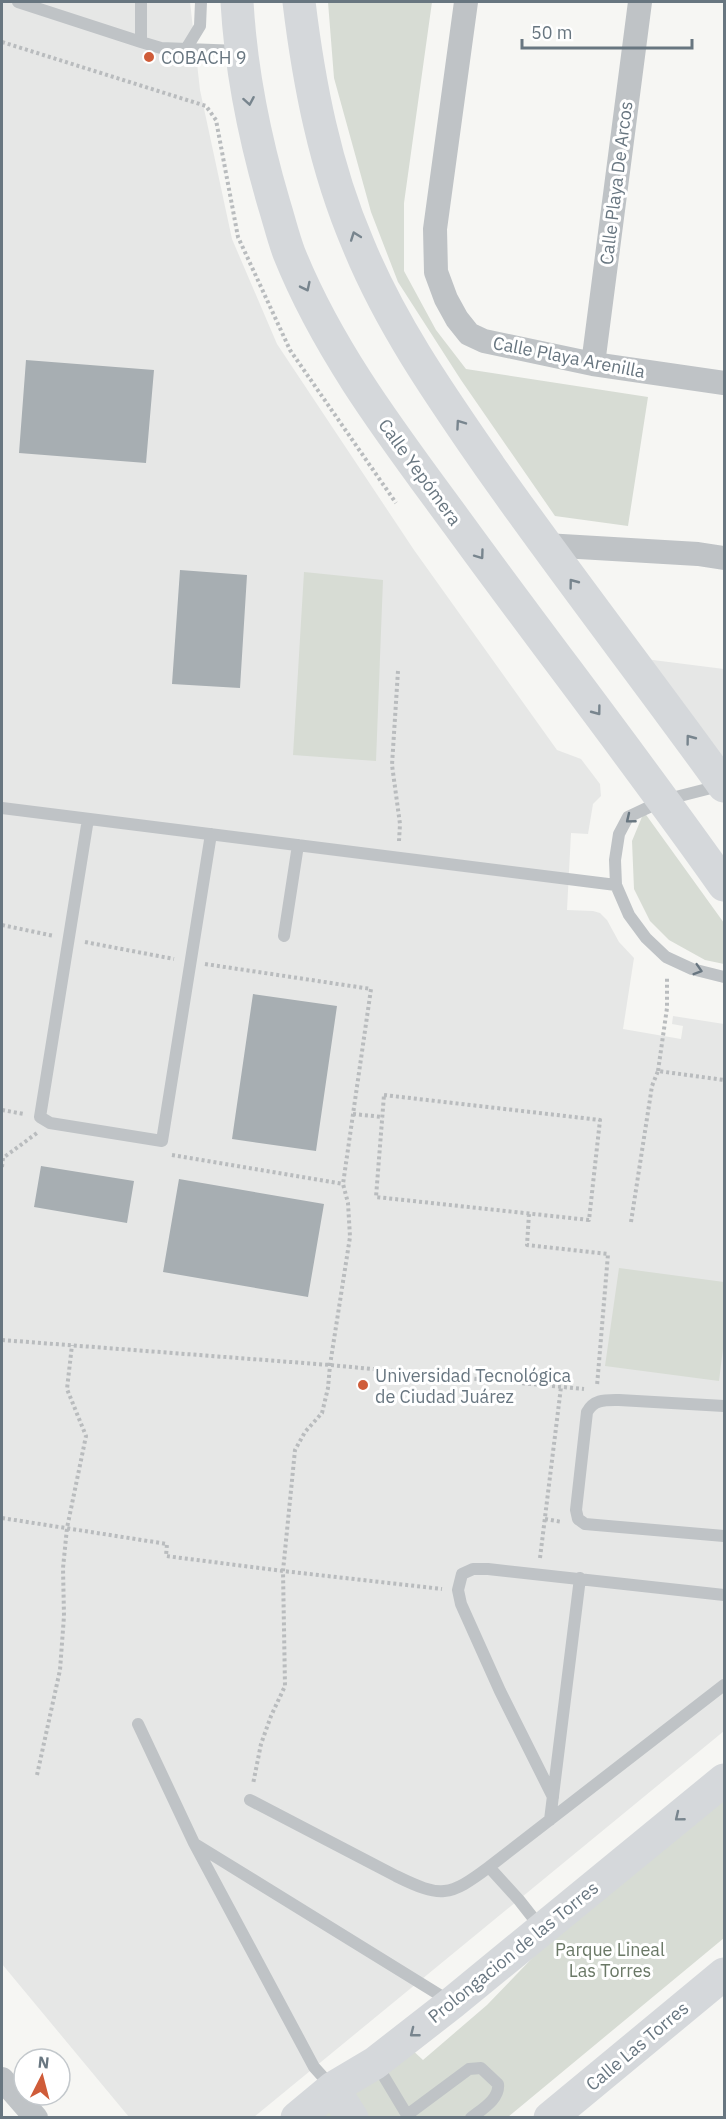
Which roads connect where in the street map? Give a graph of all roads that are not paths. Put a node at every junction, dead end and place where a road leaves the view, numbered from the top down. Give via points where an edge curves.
1 (18, 2) edge
2 (141, 2) edge
3 (201, 2) edge
4 (237, 2) edge
5 (300, 2) edge
6 (466, 2) edge
7 (640, 2) edge
8 (141, 42) junction
9 (186, 49) junction
10 (240, 51) junction
11 (593, 364) junction
12 (724, 383) edge
13 (545, 545) junction
14 (724, 558) edge
15 (724, 785) edge
16 (664, 800) junction
17 (2, 808) edge
18 (88, 819) junction
19 (211, 834) junction
20 (298, 845) junction
21 (616, 885) junction
22 (724, 885) edge
23 (284, 936) dead end
24 (724, 977) edge
25 (724, 1406) edge
26 (724, 1536) edge
27 (580, 1578) junction
28 (724, 1596) edge
29 (724, 1685) edge
30 (138, 1724) dead end
31 (724, 1780) edge
32 (553, 1797) junction
33 (250, 1800) road end
34 (550, 1820) junction
35 (194, 1844) junction
36 (489, 1867) junction
37 (542, 1929) junction
38 (724, 1974) edge
39 (452, 2003) junction
40 (375, 2063) junction
41 (2, 2079) edge
42 (333, 2088) junction
43 (407, 2116) edge
44 (36, 2118) edge
45 (297, 2118) edge
46 (352, 2118) edge
47 (471, 2118) edge
48 (550, 2118) edge

1 - 8 lane
2 - 8 lane
3 - 9 lane via 200,26
4 - 10 main road, Calle Yepómera
13 -> 5 main road via 428,377 392,316 358,244 316,113
6 - 11 street, Calle Playa Arenilla via 435,229 436,272 446,299 469,334 484,341
7 - 11 street, Calle Playa De Arcos
8 - 9 lane via 160,48
9 - 10 lane
10 -> 16 main road, Calle Yepómera via 258,151 289,253 332,342 385,425
11 - 12 street, Calle Playa Arenilla
13 - 14 street
15 -> 13 main road
15 - 16 lane
16 -> 21 lane via 628,818 623,825 615,860
16 - 22 main road, Calle Yepómera
17 - 18 lane
18 - 19 lane
18 - 19 lane via 40,1117 50,1123 162,1141
19 - 20 lane
20 - 21 lane
20 - 23 lane
21 -> 24 lane via 629,915 666,957
25 - 26 lane via 603,1400 596,1396 588,1412 576,1504 578,1519 585,1524
27 - 28 lane
27 - 32 lane
27 - 32 lane via 473,1569 462,1574 458,1590 500,1691
29 - 34 lane
30 - 35 lane
31 -> 37 main road, Prolongacion de las Torres
32 - 34 lane
33 - 36 lane via 417,1887 450,1892
34 - 36 lane
35 - 39 lane
35 - 42 lane via 314,2067
36 - 37 lane
37 - 39 main road, Prolongacion de las Torres
38 - 48 main road, Calle Las Torres
39 -> 40 main road, Prolongacion de las Torres
40 - 42 main road, Prolongacion de las Torres
40 - 43 lane
41 - 44 street
42 - 45 main road, Prolongacion de las Torres
42 - 46 main road
43 - 47 lane via 470,2069 481,2068 498,2084 498,2092

